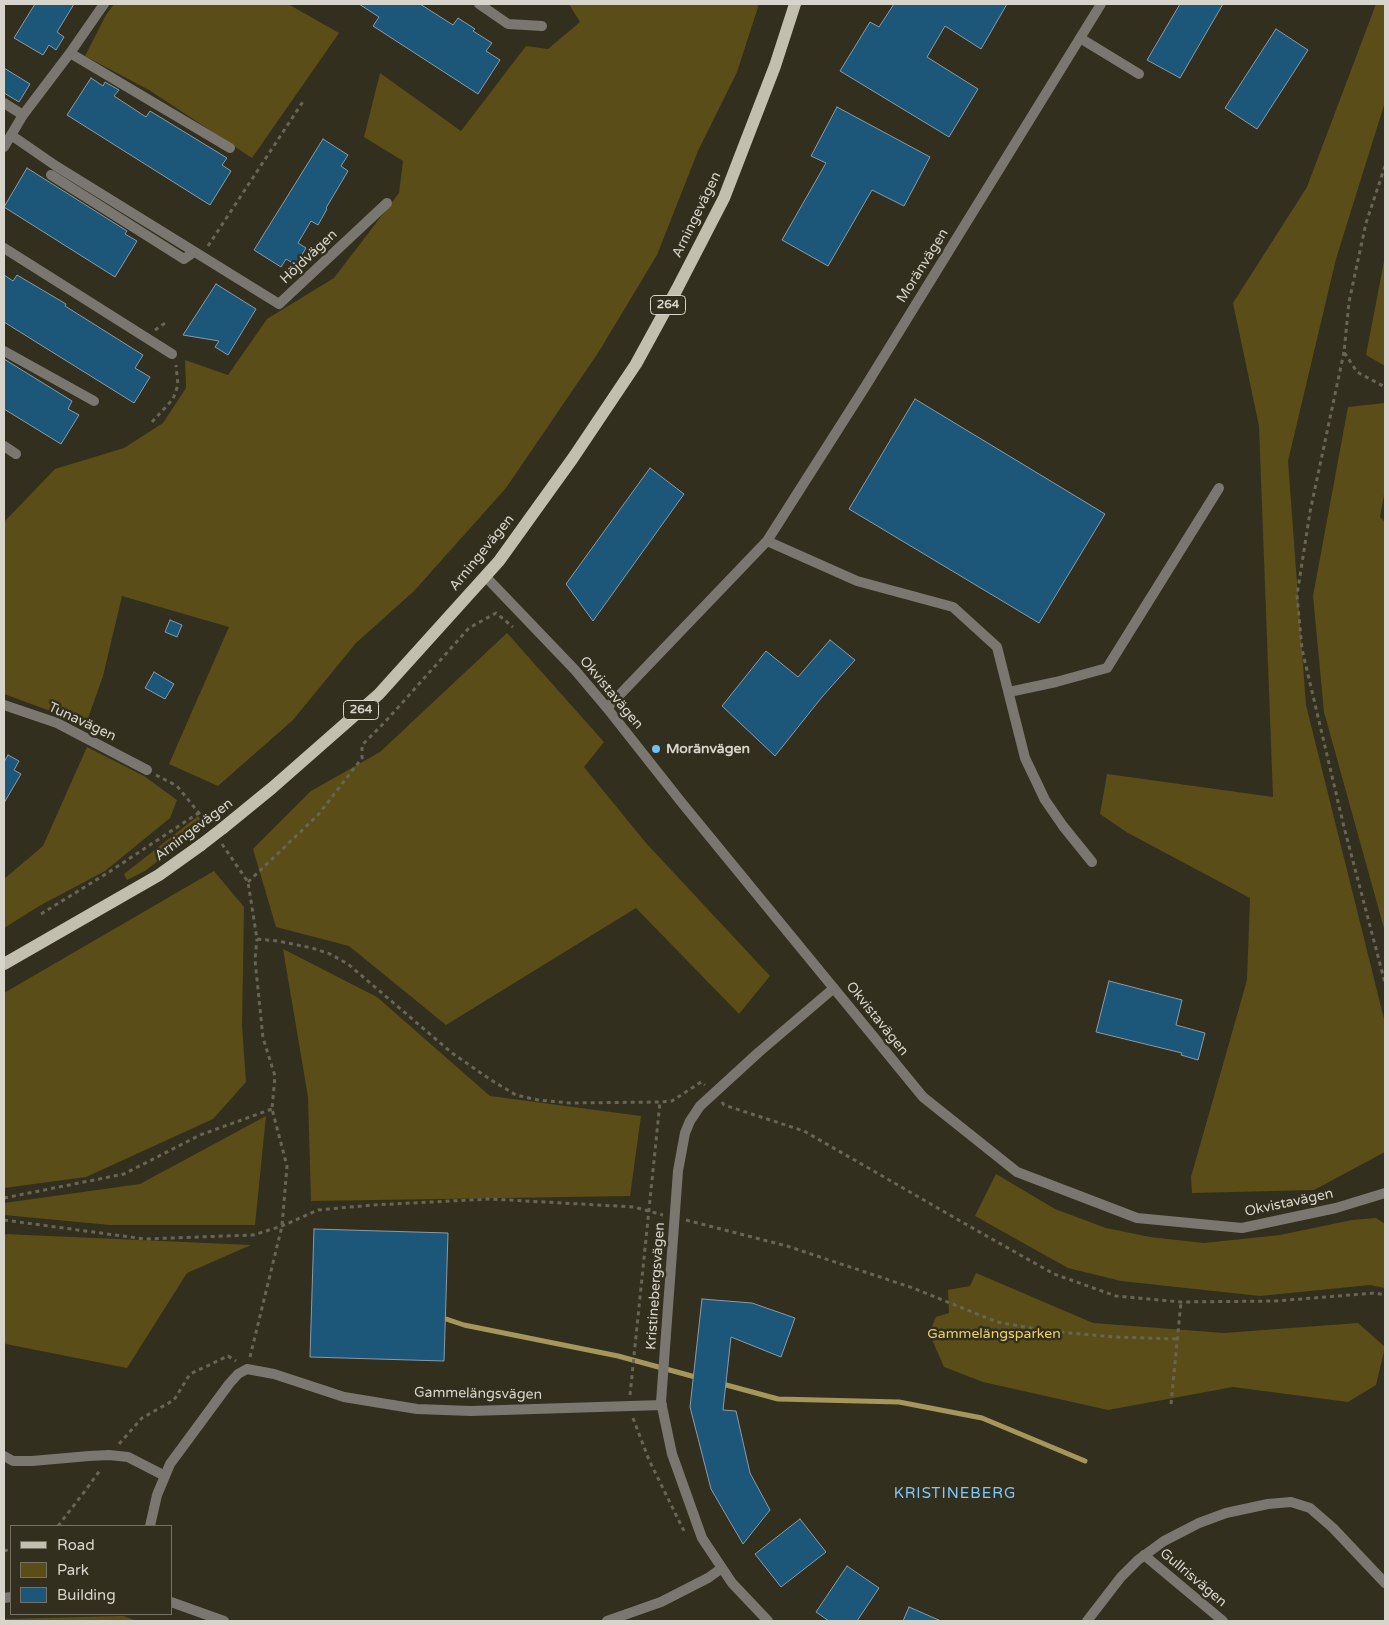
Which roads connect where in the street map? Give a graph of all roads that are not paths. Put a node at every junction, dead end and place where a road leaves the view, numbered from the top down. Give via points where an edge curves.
1 (104, 4) edge
2 (479, 4) edge
3 (795, 4) edge
4 (1101, 4) edge
5 (542, 26) dead end
6 (1080, 38) junction
7 (70, 53) junction
8 (1139, 74) dead end
9 (4, 103) edge
10 (23, 115) junction
11 (11, 135) junction
12 (4, 147) edge
13 (230, 148) dead end
14 (50, 175) dead end
15 (387, 203) dead end
16 (4, 248) edge
17 (198, 254) junction
18 (4, 351) edge
19 (172, 354) road end
20 (94, 401) dead end
21 (4, 446) edge
22 (16, 454) dead end
23 (1219, 488) dead end
24 (767, 541) junction
25 (485, 576) junction
26 (1009, 692) junction
27 (4, 705) edge
28 (607, 708) junction
29 (147, 770) road end
30 (1092, 862) dead end
31 (4, 964) edge
32 (834, 988) junction
33 (1385, 1193) edge
34 (662, 1405) junction
35 (4, 1456) edge
36 (165, 1476) junction
37 (150, 1525) edge
38 (1144, 1555) junction
39 (722, 1568) junction
40 (1385, 1583) edge
41 (172, 1602) edge
42 (224, 1621) edge
43 (607, 1621) edge
44 (768, 1621) edge
45 (1087, 1621) edge
46 (1224, 1621) edge

1 - 7 street
2 - 5 street via 508,24
3 - 25 main road, Arningevägen / 264 via 775,66 724,198 664,314 636,364 578,450
4 - 6 street, Moränvägen
6 - 8 street
6 - 24 street, Moränvägen
7 - 10 street
7 - 13 street
9 - 10 street
10 - 11 street
11 - 12 street
11 - 17 street, Höjdvägen
14 - 17 street via 184,259
15 - 17 street, Höjdvägen via 279,304
16 - 19 street
18 - 20 street
21 - 22 street
23 - 26 street via 1106,668
24 - 26 street via 856,581 953,607 997,647
24 - 28 street, Moränvägen
25 - 28 street, Okvistavägen
25 - 31 main road, Arningevägen / 264, bridge via 379,694 272,788 159,875
26 - 30 street via 1025,758 1046,800
27 - 29 street, Tunavägen via 57,723
28 - 32 street, Okvistavägen
32 - 33 street, Okvistavägen via 923,1097 1017,1172 1137,1218 1242,1228 1336,1208
32 - 34 street, Kristinebergsvägen via 700,1106 685,1133 678,1171
34 - 36 street, Gammelängsvägen via 471,1411 418,1409 344,1397 274,1374 247,1369 228,1384 170,1464
34 - 39 street, Kristinebergsvägen via 672,1454 702,1538
35 - 36 street via 13,1461 32,1461 109,1455 128,1458
36 - 37 street
38 - 40 street via 1164,1541 1208,1520 1268,1504 1291,1502 1310,1508
38 - 45 street via 1121,1577
38 - 46 street, Gullrisvägen
39 - 43 street via 661,1602
39 - 44 street, Kristinebergsvägen
41 - 42 street

